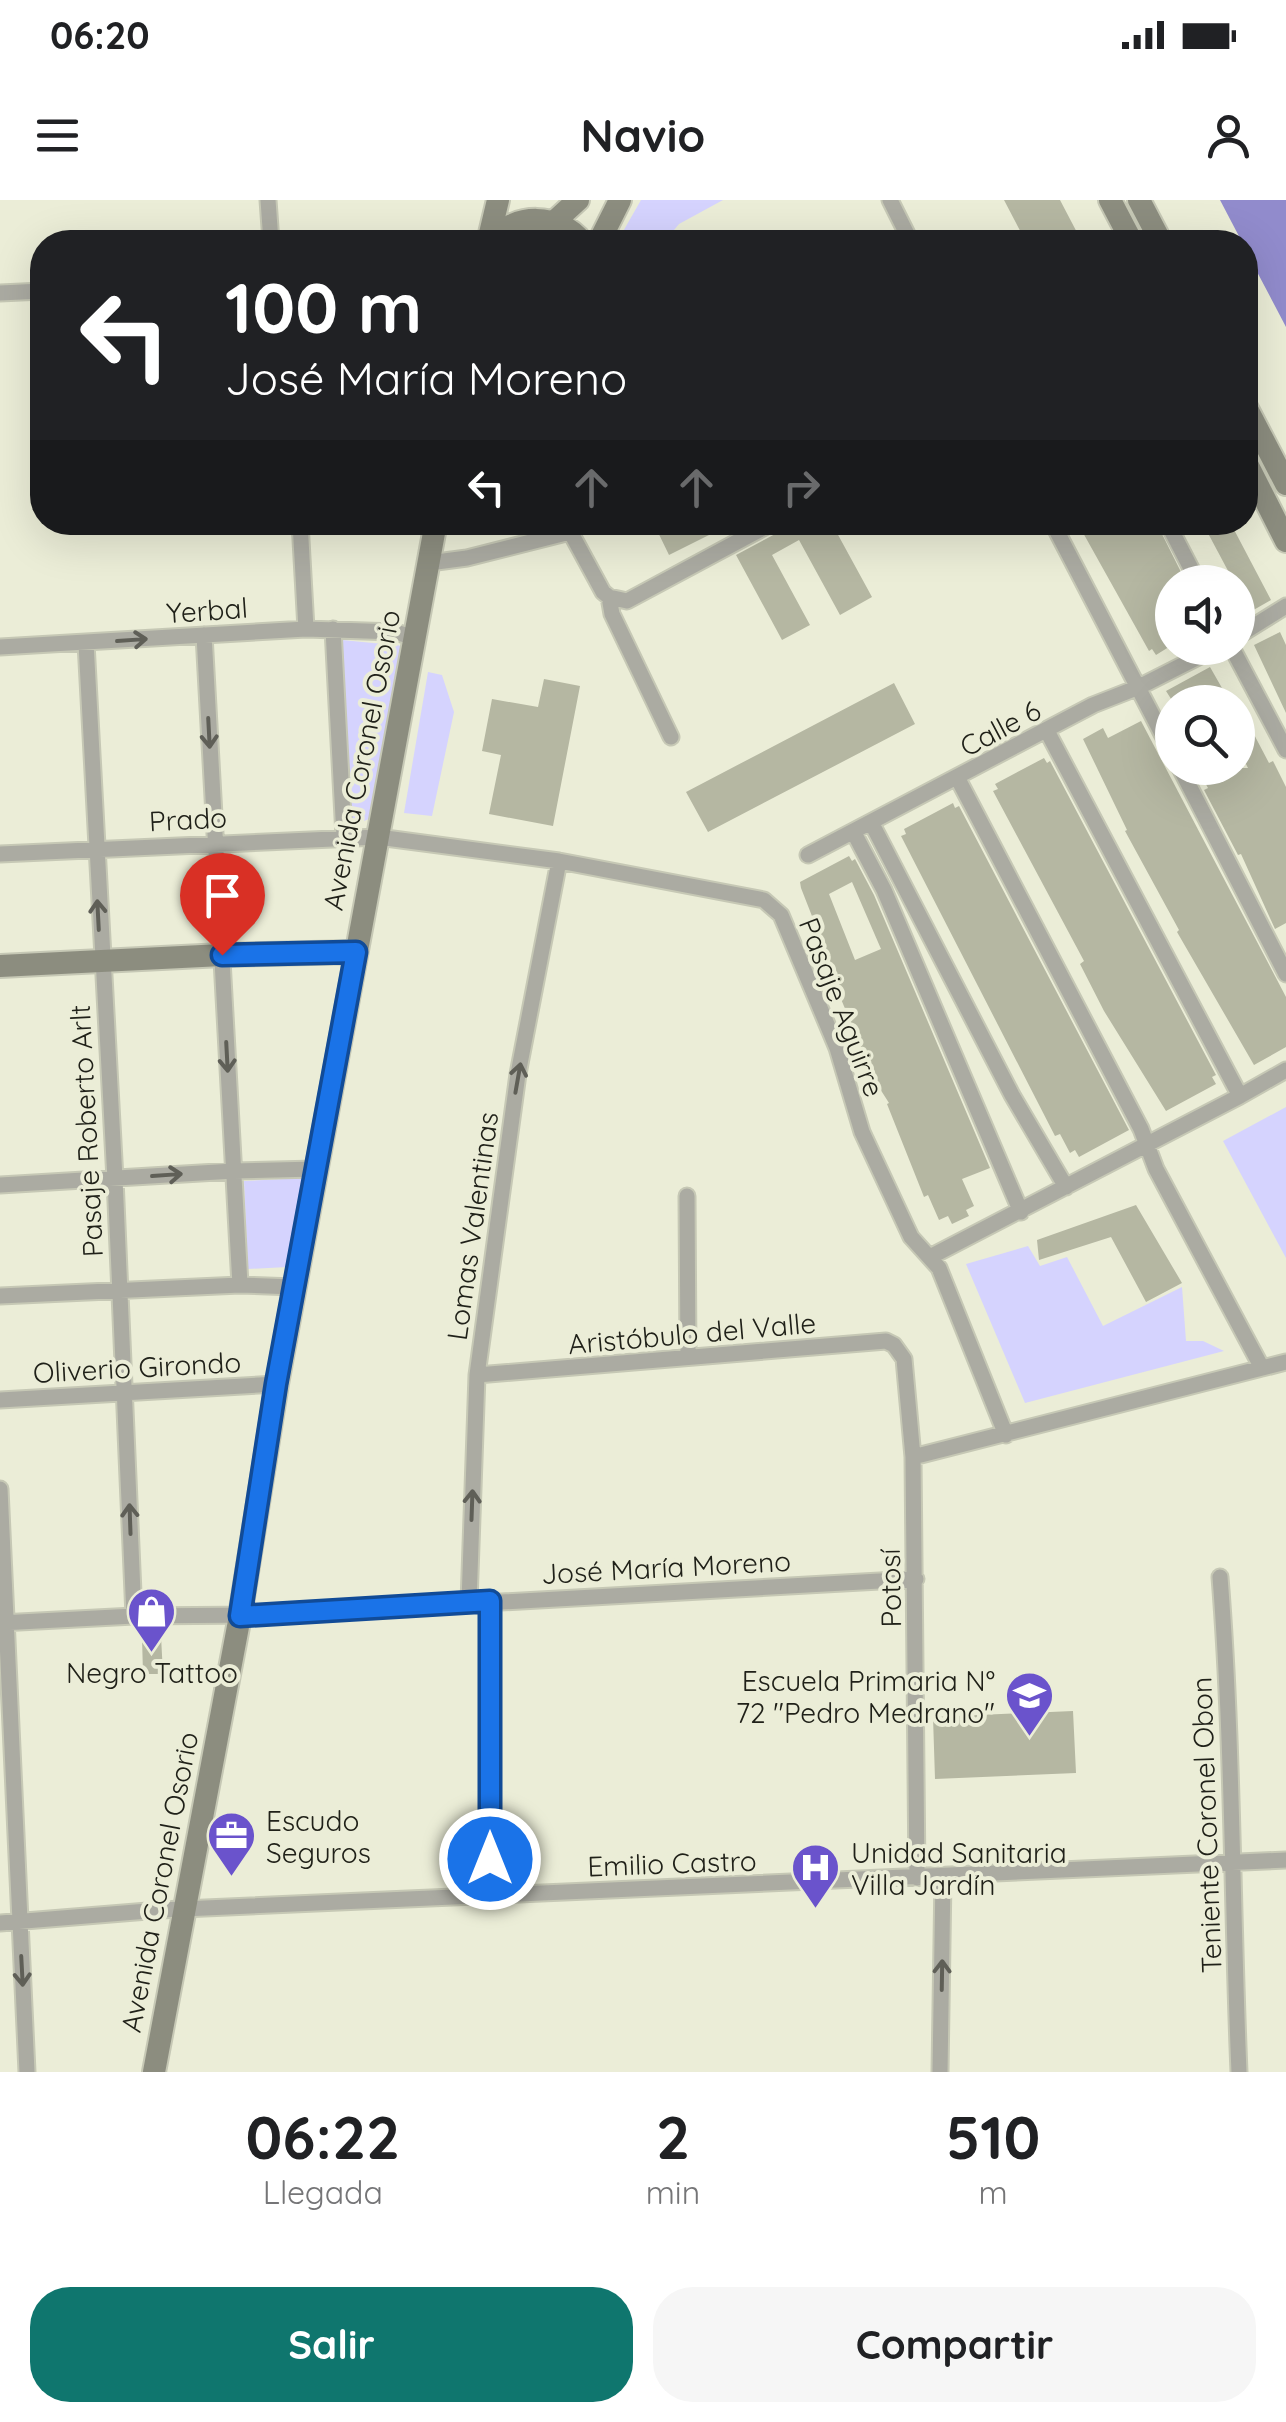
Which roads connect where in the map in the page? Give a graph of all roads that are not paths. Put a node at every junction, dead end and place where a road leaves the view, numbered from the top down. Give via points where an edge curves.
1 (268, 200) edge
2 (498, 200) edge
3 (528, 200) edge
4 (578, 200) edge
5 (620, 200) edge
6 (890, 200) edge
7 (1110, 200) edge
8 (1139, 200) edge
9 (549, 221) junction
10 (270, 230) edge
11 (492, 230) edge
12 (505, 230) edge
13 (569, 230) edge
14 (605, 230) edge
15 (905, 230) edge
16 (1126, 230) edge
17 (1154, 230) edge
18 (30, 292) edge
19 (0, 293) edge
20 (1258, 431) edge
21 (1286, 484) edge
22 (1258, 486) edge
23 (301, 535) edge
24 (434, 535) edge
25 (542, 535) edge
26 (572, 535) edge
27 (750, 535) edge
28 (1059, 535) edge
29 (1173, 535) edge
30 (1286, 541) edge
31 (429, 562) junction
32 (1189, 565) edge
33 (610, 598) junction
34 (1286, 606) edge
35 (1255, 625) edge
36 (306, 629) junction
37 (333, 629) junction
38 (204, 635) junction
39 (416, 638) junction
40 (86, 643) junction
41 (0, 647) edge
42 (1182, 665) edge
43 (1241, 665) edge
44 (1139, 687) junction
45 (1155, 719) edge
46 (1048, 731) junction
47 (671, 737) dead end
48 (1286, 750) edge
49 (958, 778) junction
50 (1189, 785) edge
51 (872, 824) junction
52 (854, 833) junction
53 (344, 836) junction
54 (378, 837) junction
55 (214, 843) junction
56 (94, 849) junction
57 (0, 854) edge
58 (808, 855) dead end
59 (560, 861) junction
60 (356, 952) junction
61 (222, 955) junction
62 (101, 961) junction
63 (0, 966) edge
64 (1286, 974) edge
65 (1286, 1070) edge
66 (1240, 1096) junction
67 (1146, 1144) junction
68 (316, 1169) junction
69 (234, 1171) junction
70 (115, 1179) junction
71 (0, 1185) edge
72 (1066, 1187) junction
73 (688, 1196) dead end
74 (1021, 1212) junction
75 (930, 1257) junction
76 (240, 1285) junction
77 (294, 1287) junction
78 (120, 1290) junction
79 (0, 1296) edge
80 (688, 1358) junction
81 (904, 1359) joint
82 (1286, 1362) edge
83 (1262, 1368) junction
84 (477, 1375) junction
85 (276, 1384) junction
86 (126, 1392) junction
87 (0, 1400) edge
88 (1006, 1435) junction
89 (914, 1457) junction
90 (0, 1489) edge
91 (0, 1508) edge
92 (1220, 1577) dead end
93 (916, 1579) junction
94 (490, 1601) junction
95 (469, 1602) junction
96 (134, 1616) junction
97 (240, 1616) junction
98 (4, 1623) edge
99 (1286, 1860) edge
100 (1230, 1863) junction
101 (944, 1877) junction
102 (917, 1878) junction
103 (490, 1896) junction
104 (183, 1909) junction
105 (19, 1922) junction
106 (0, 1924) edge
107 (27, 2072) edge
108 (154, 2072) edge
109 (940, 2072) edge
110 (1239, 2072) edge

1 - 10 street
2 - 11 main road
3 - 9 main road
4 - 9 main road
5 - 14 main road
6 - 15 street
7 - 16 main road
8 - 17 main road
9 - 12 main road via 526,220
9 - 13 main road
18 - 19 street
20 - 21 main road
22 - 30 main road
23 - 36 street
24 - 31 main road, Avenida Coronel Osorio
25 - 31 street
26 - 33 street
27 - 33 street via 627,600
28 - 44 street
29 - 32 street
31 - 39 main road, Avenida Coronel Osorio
33 - 47 street
34 - 35 street
36 - 37 street, Yerbal
36 - 38 street, Yerbal
37 - 39 street, Yerbal
37 - 53 street
40 -> 38 street, Yerbal
38 -> 55 street
39 - 54 main road, Avenida Coronel Osorio
40 - 41 street, Yerbal
40 - 56 street, Pasaje Roberto Arlt
42 - 44 street, Calle 6
43 - 48 street
44 - 45 street
44 - 46 street, Calle 6
46 - 49 street, Calle 6
46 - 66 street
49 - 51 street, Calle 6
49 - 67 street
50 - 64 street
51 - 52 street, Calle 6
51 - 72 street
52 - 58 street, Calle 6
52 - 74 street
53 - 54 street, Prado
53 - 55 street, Prado
54 - 59 street, Pasaje Aguirre
54 - 60 main road, Avenida Coronel Osorio
55 - 56 street, Prado
55 - 61 street
56 - 57 street, Prado
62 -> 56 street, Pasaje Roberto Arlt
59 - 75 street, Pasaje Aguirre via 774,907 827,1021 862,1132 911,1238
84 -> 59 street, Lomas Valentinas via 511,1121
60 - 61 main road
60 - 68 main road, Avenida Coronel Osorio
61 - 62 main road
61 -> 69 street
62 - 63 main road
62 - 70 street, Pasaje Roberto Arlt
65 - 66 street
66 - 67 street
67 - 72 street
67 - 83 street
68 - 69 street
68 - 77 main road, Avenida Coronel Osorio
70 -> 69 street
69 - 76 street
70 - 71 street
70 - 78 street, Pasaje Roberto Arlt
72 - 74 street
73 - 80 street
74 - 75 street
75 - 88 street, Pasaje Aguirre
76 - 77 street
76 - 78 street
77 - 85 main road, Avenida Coronel Osorio
78 - 79 street
78 - 86 street, Pasaje Roberto Arlt
80 - 81 street, Aristóbulo del Valle via 886,1341
80 - 84 street, Aristóbulo del Valle
81 - 89 street, Potosí
82 - 83 street
83 - 88 street
95 -> 84 street, Lomas Valentinas
85 - 86 street, Oliverio Girondo
85 - 97 main road, Avenida Coronel Osorio
86 - 87 street, Oliverio Girondo
96 -> 86 street, Pasaje Roberto Arlt
88 - 89 street
89 - 93 street, Potosí
90 - 91 street
91 - 98 street
92 - 100 street, Teniente Coronel Obon
93 - 94 street, José María Moreno
93 - 102 street, Potosí
94 - 95 street, José María Moreno
94 - 103 street
95 - 97 street, José María Moreno
96 - 97 street, José María Moreno
96 - 98 street, José María Moreno
97 - 104 main road, Avenida Coronel Osorio
98 - 105 street
99 - 100 street, Emilio Castro
100 - 101 street, Emilio Castro
100 - 110 street, Teniente Coronel Obon
101 - 102 street, Emilio Castro
109 -> 101 street
102 - 103 street, Emilio Castro
103 - 104 street, Emilio Castro
104 - 105 street, Emilio Castro
104 - 108 main road, Avenida Coronel Osorio
105 - 106 street, Emilio Castro
105 -> 107 street

